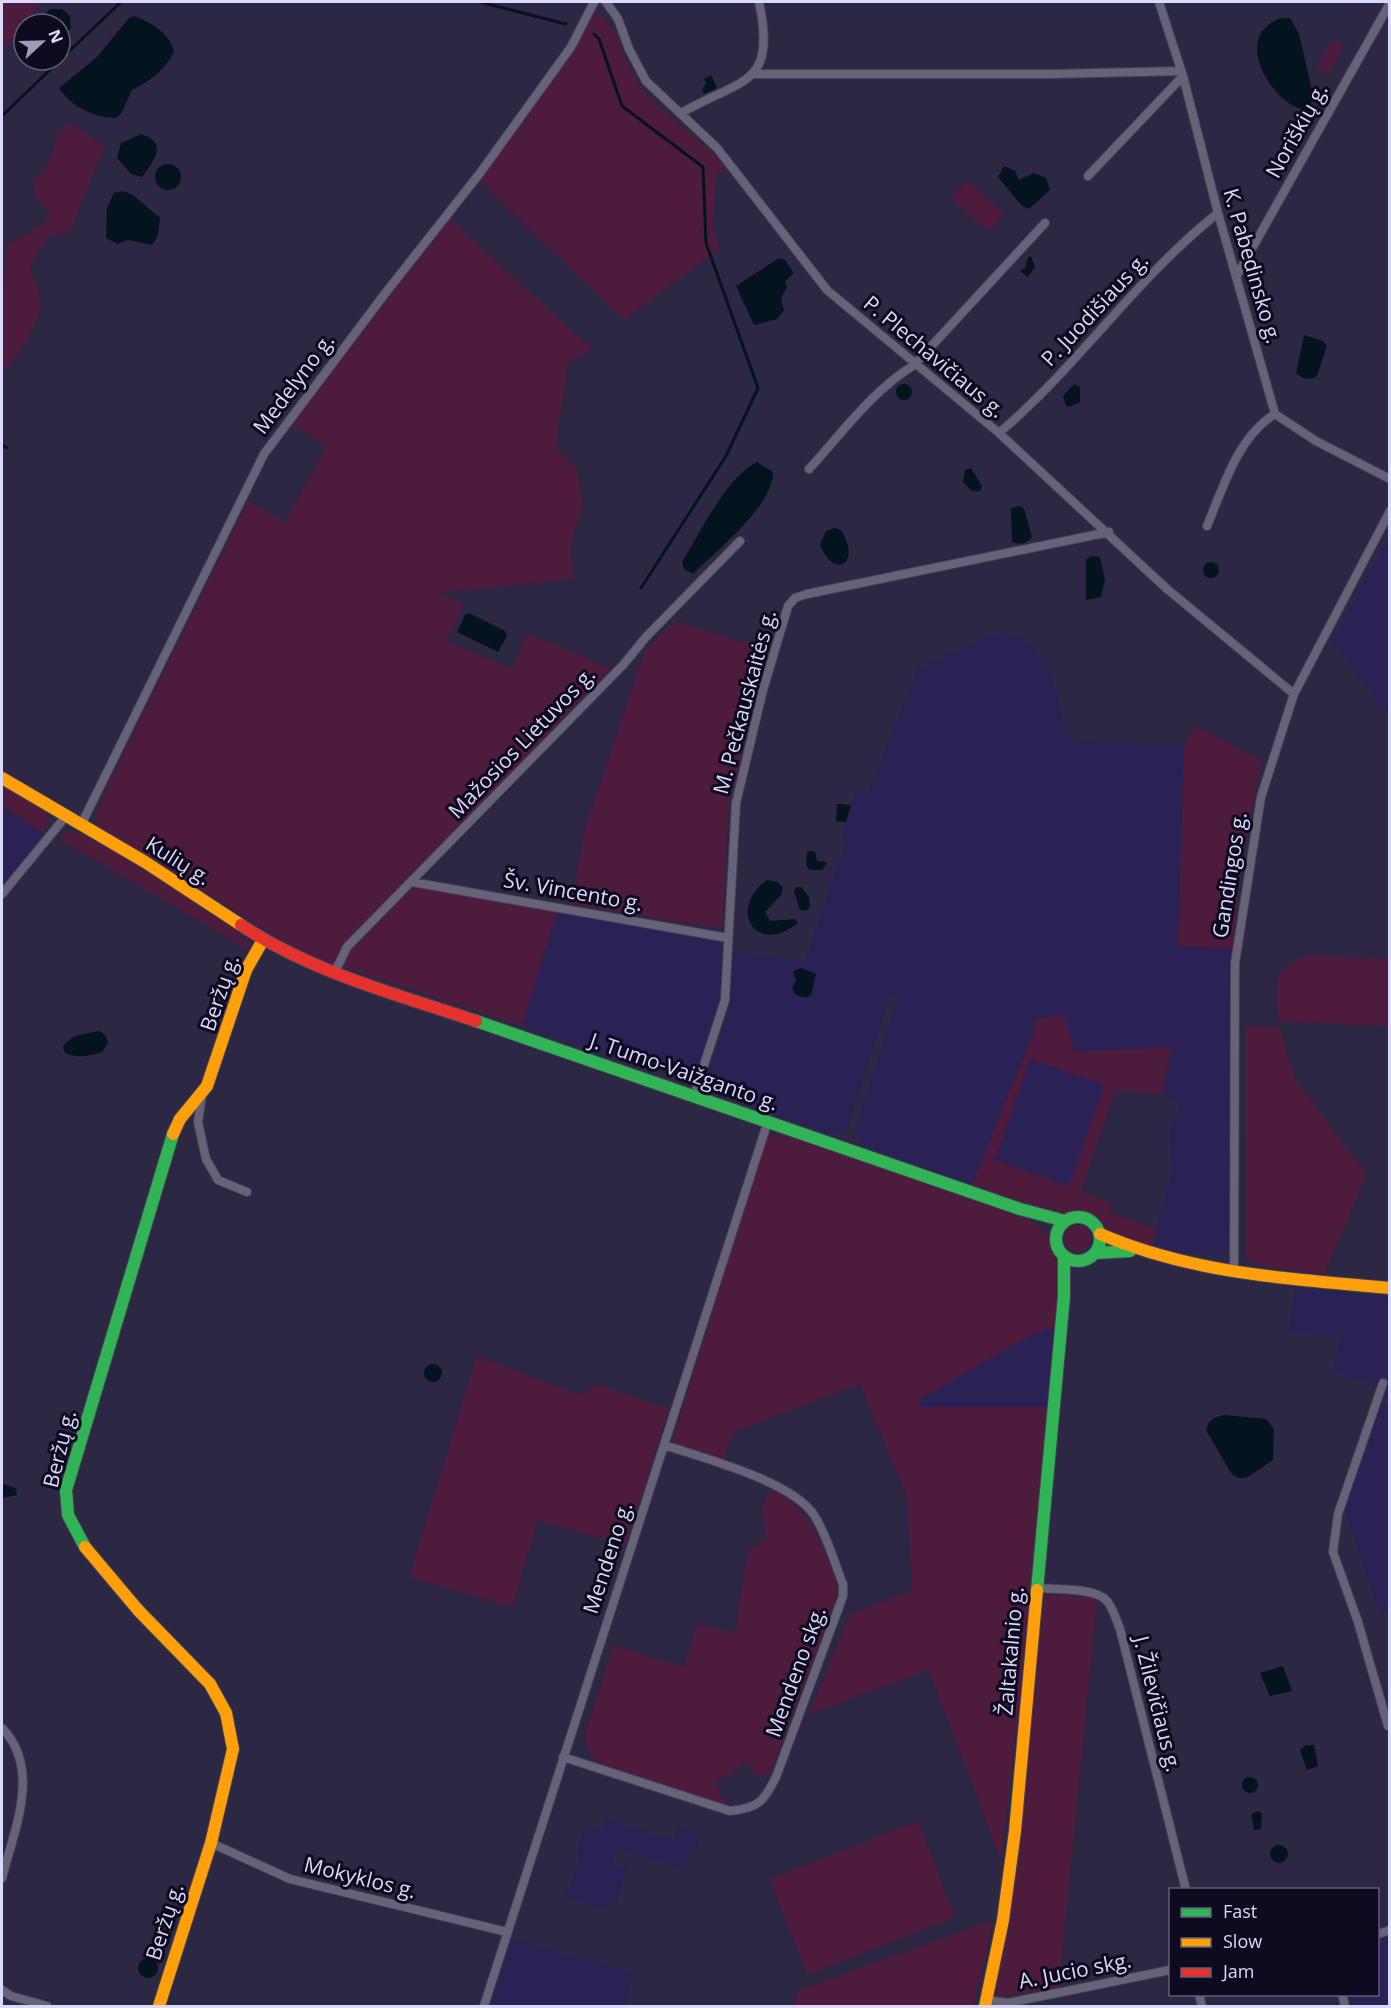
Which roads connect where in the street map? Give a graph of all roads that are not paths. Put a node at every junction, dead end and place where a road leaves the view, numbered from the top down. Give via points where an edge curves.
1 (594, 2) edge
2 (606, 2) edge
3 (759, 2) edge
4 (1159, 2) edge
5 (1389, 3) edge
6 (752, 74) junction
7 (1182, 74) junction
8 (681, 114) junction
9 (1088, 176) dead end
10 (1218, 213) junction
11 (1045, 222) dead end
12 (1236, 277) junction
13 (914, 365) junction
14 (1275, 414) junction
15 (999, 434) junction
16 (809, 469) dead end
17 (1389, 479) edge
18 (1389, 511) edge
19 (1207, 526) dead end
20 (1109, 532) junction
21 (740, 541) dead end
22 (1293, 694) junction
23 (2, 778) edge
24 (66, 816) junction
25 (81, 825) junction
26 (412, 882) junction
27 (2, 894) edge
28 (728, 938) junction
29 (263, 940) junction
30 (334, 974) junction
31 (202, 1095) junction
32 (694, 1096) junction
33 (768, 1121) junction
34 (247, 1192) dead end
35 (1020, 1209) junction
36 (1065, 1221) junction
37 (1100, 1234) junction
38 (1056, 1235) junction
39 (1143, 1252) junction
40 (1096, 1253) junction
41 (1064, 1257) junction
42 (1079, 1262) junction
43 (1234, 1273) junction
44 (1389, 1288) edge
45 (1064, 1296) junction
46 (1383, 1383) dead end
47 (664, 1446) junction
48 (1036, 1587) junction
49 (1388, 1726) dead end
50 (2, 1728) edge
51 (563, 1758) junction
52 (211, 1843) junction
53 (2, 1878) edge
54 (1185, 1888) edge
55 (507, 1932) junction
56 (1169, 1970) edge
57 (2, 1990) edge
58 (986, 2003) edge
59 (47, 2007) edge
60 (159, 2007) edge
61 (484, 2007) edge

1 - 25 street, Medelyno g. via 571,46 480,173 264,454
2 - 8 street, P. Plechavičiaus g. via 618,19 646,81
3 - 6 street via 766,39 759,65
4 - 7 street, K. Pabedinsko g.
5 - 12 street, Noriškių g.
6 - 7 street
6 - 8 street
7 - 9 street
7 - 10 street, K. Pabedinsko g.
8 - 13 street, P. Plechavičiaus g. via 717,148 827,290
10 - 12 street, K. Pabedinsko g.
10 - 15 street, P. Juodišiaus g. via 1168,257 1081,354
11 - 13 street
12 - 14 street, K. Pabedinsko g.
13 - 15 street, P. Plechavičiaus g.
13 - 16 street via 900,373
14 - 17 street via 1316,441
14 - 19 street via 1264,420 1249,438
15 - 20 street, P. Plechavičiaus g.
18 - 22 street, Gandingos g.
20 - 22 street, P. Plechavičiaus g. via 1167,589
20 - 28 street, M. Pečkauskaitės g. via 795,598 788,606 763,690 736,803
21 - 26 street, Mažosios Lietuvos g.
22 - 43 street, Gandingos g. via 1261,797 1235,963
23 - 24 main road, Kulių g.
24 - 25 main road, Kulių g.
24 - 27 street
25 - 29 main road, Kulių g. via 176,881
26 - 28 street, Šv. Vincento g.
26 - 30 street, Mažosios Lietuvos g. via 347,947
28 - 32 street, M. Pečkauskaitės g. via 725,1000
29 - 30 main road, Kulių g.
29 - 31 main road, Beržų g. via 246,970
30 - 32 main road, J. Tumo-Vaižganto g.
31 - 34 street via 198,1122 206,1159 219,1180
31 - 52 main road, Beržų g. via 180,1119 172,1136 66,1490 68,1515 79,1539 138,1610 210,1684 226,1713 233,1749
32 - 33 main road, J. Tumo-Vaižganto g.
33 - 35 main road, J. Tumo-Vaižganto g.
33 - 47 street, Mendeno g.
35 - 36 main road, J. Tumo-Vaižganto g.
35 - 38 main road, J. Tumo-Vaižganto g.
36 - 37 main road via 1085,1217
36 - 38 main road
37 - 39 main road
37 - 40 main road
38 - 41 main road
39 - 40 main road
39 - 43 main road
40 - 42 main road
41 - 42 main road
41 - 45 main road, Žaltakalnio g.
42 - 45 main road, Žaltakalnio g.
43 - 44 main road
45 - 48 main road, Žaltakalnio g.
46 - 49 street via 1338,1514 1333,1552
47 - 51 street, Mendeno g.
47 - 51 street, Mendeno skg. via 772,1483 802,1501 815,1516 843,1584 843,1596 765,1800 730,1811
48 - 54 street, J. Žilevičiaus g. via 1093,1593 1105,1599 1113,1611
48 - 58 main road, Žaltakalnio g. via 1015,1831
50 - 53 street via 22,1762 24,1794
51 - 55 street, Mendeno g.
52 - 55 street, Mokyklos g. via 290,1879
52 - 60 main road, Beržų g.
55 - 61 street, Mendeno g.
56 - 58 street, A. Jucio skg. via 1008,2003
57 - 59 street

